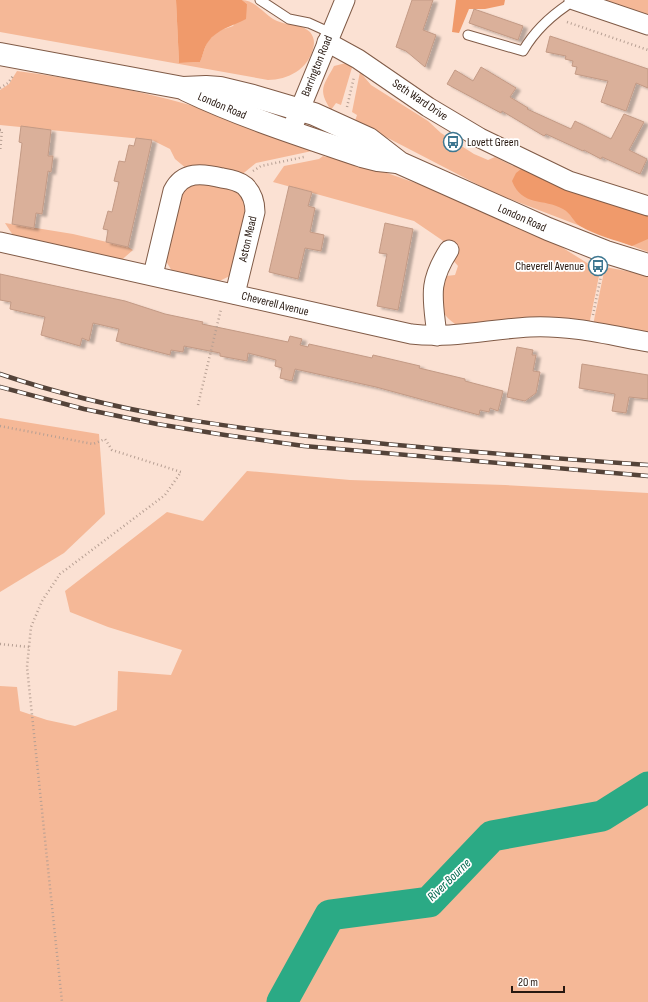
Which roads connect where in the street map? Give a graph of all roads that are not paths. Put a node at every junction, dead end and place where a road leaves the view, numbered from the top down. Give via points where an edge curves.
1 (260, 0) edge
2 (345, 0) edge
3 (575, 0) edge
4 (648, 25) edge
5 (468, 34) dead end
6 (329, 38) junction
7 (0, 54) edge
8 (183, 88) junction
9 (300, 109) junction
10 (291, 132) junction
11 (400, 163) junction
12 (648, 206) edge
13 (0, 242) edge
14 (449, 250) dead end
15 (648, 265) edge
16 (153, 275) junction
17 (230, 293) junction
18 (437, 336) junction
19 (648, 342) edge

1 - 6 lane via 289,19 309,23
2 - 6 street, Barrington Road
3 - 4 street
3 - 5 lane via 538,29 523,52
6 - 9 street, Barrington Road
6 - 12 street, Seth Ward Drive via 428,107 480,138 569,181
7 - 8 highway, London Road
8 - 9 highway, London Road via 220,88
8 - 10 highway, London Road via 214,103
9 - 10 street, Barrington Road
9 - 11 highway, London Road via 369,139
10 - 11 highway, London Road via 378,160
11 - 15 highway, London Road via 548,229
13 - 16 street, Cheverell Avenue
14 - 18 street via 439,265 432,286
16 - 17 street, Cheverell Avenue
16 - 17 street, Aston Mead via 172,191 176,184 186,177 209,175 245,186 255,202 255,212
17 - 18 street, Cheverell Avenue via 385,329
18 - 19 street, Cheverell Avenue via 531,327 570,328

